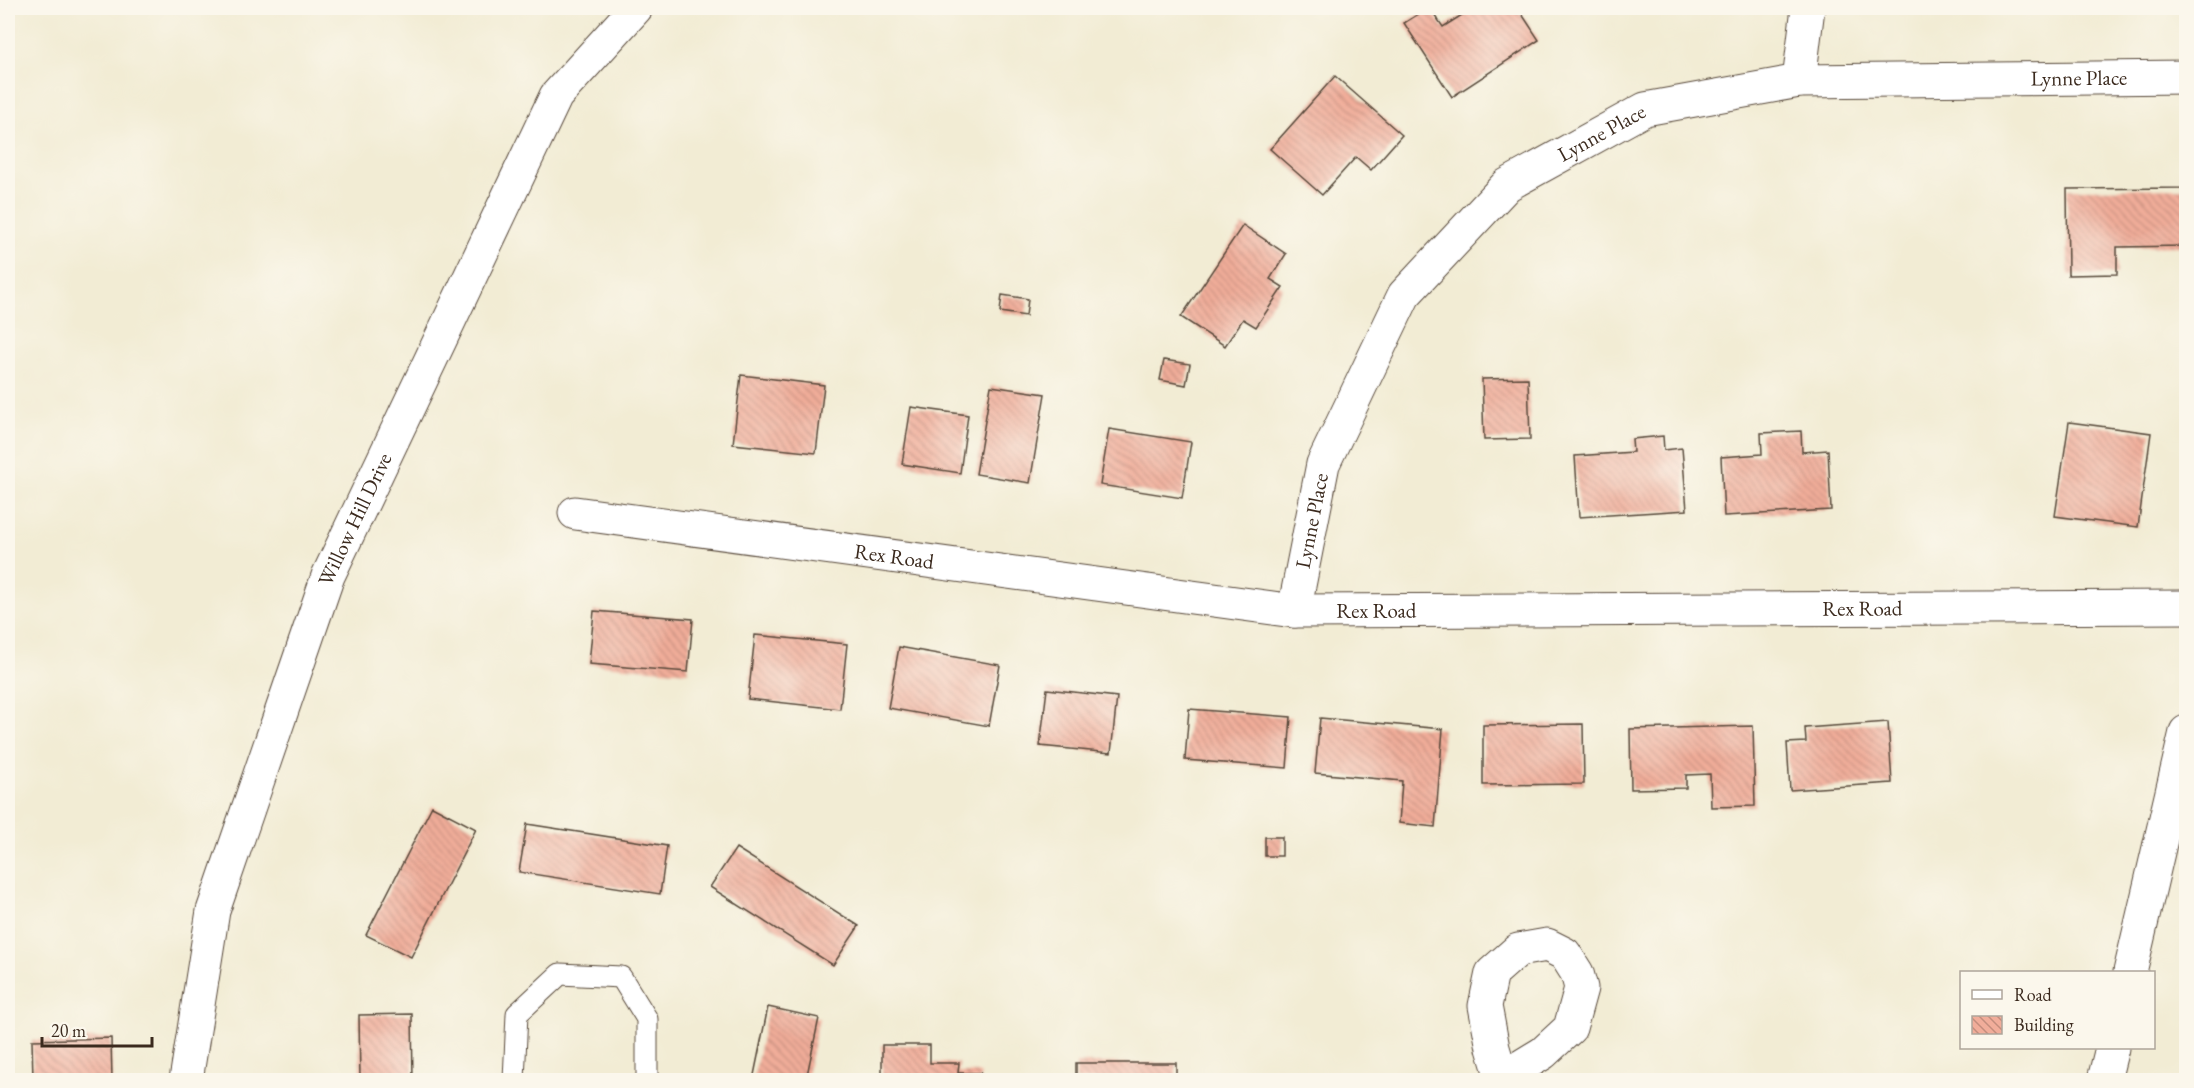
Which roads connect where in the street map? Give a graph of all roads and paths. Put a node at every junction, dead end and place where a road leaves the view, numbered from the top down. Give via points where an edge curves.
1 (636, 8) edge
2 (1808, 8) edge
3 (2187, 77) edge
4 (1799, 81) junction
5 (575, 513) dead end
6 (2187, 607) edge
7 (1294, 611) junction
8 (2187, 732) edge
9 (2130, 971) edge
10 (2112, 1049) edge
11 (186, 1080) edge
12 (514, 1080) edge
13 (647, 1080) edge
14 (2104, 1080) edge

1 - 11 street, Willow Hill Drive via 556,96 328,576 213,911
2 - 4 street
3 - 4 street, Lynne Place
4 - 7 street, Lynne Place via 1645,109 1508,185 1499,194 1404,295 1323,464
5 - 7 street, Rex Road
6 - 7 street, Rex Road
8 - 9 street
10 - 14 street
12 - 13 lane via 517,1014 560,974 621,977 647,1018

